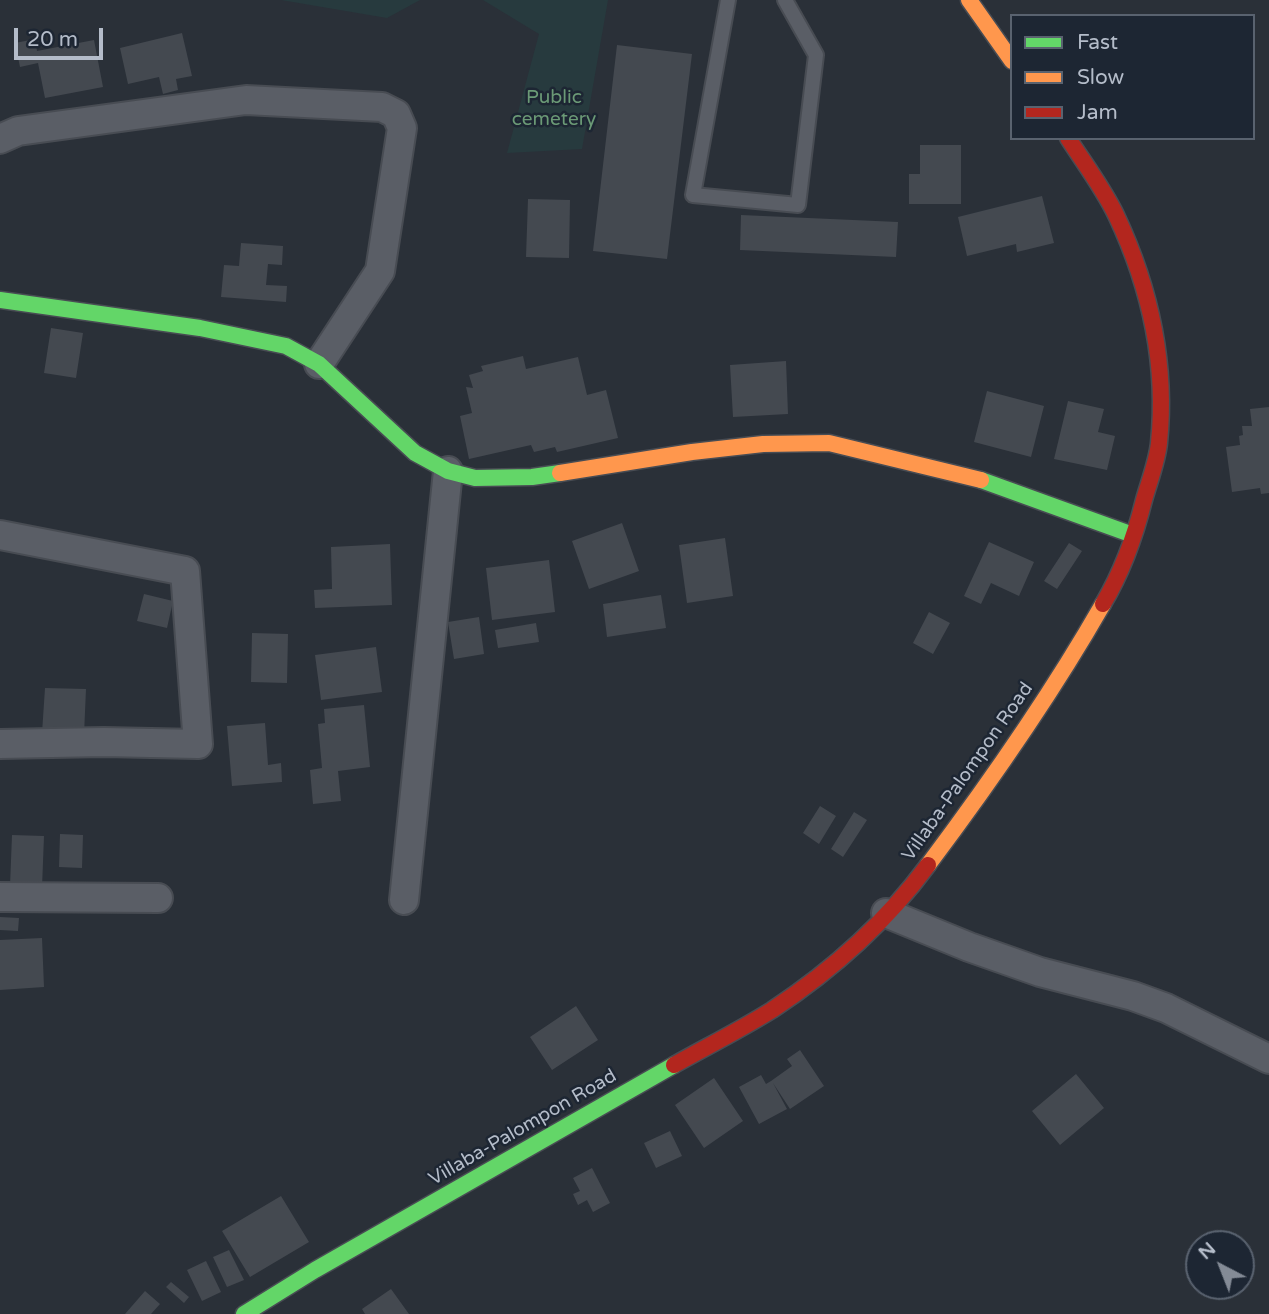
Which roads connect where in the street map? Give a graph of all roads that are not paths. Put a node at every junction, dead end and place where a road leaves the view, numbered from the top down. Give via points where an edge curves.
1 (729, 0) edge
2 (785, 0) edge
3 (969, 0) edge
4 (1010, 58) edge
5 (0, 139) edge
6 (1069, 140) edge
7 (0, 300) edge
8 (319, 364) junction
9 (448, 471) junction
10 (0, 535) edge
11 (1133, 535) junction
12 (0, 744) edge
13 (0, 897) edge
14 (158, 898) dead end
15 (404, 900) dead end
16 (886, 913) junction
17 (1269, 1059) edge
18 (244, 1314) edge

1 - 2 lane via 693,195 798,205 816,55
3 - 4 main road
5 - 8 street via 18,131 246,100 382,107 396,114 402,128 380,271
6 - 11 main road, Villaba-Palompon Road via 1115,212 1151,306 1161,379 1159,445
7 - 8 main road via 200,328 286,346
8 - 9 main road via 415,453
9 - 11 main road via 475,478 532,477 704,450 829,443 994,483
9 - 15 street
10 - 12 street via 185,571 198,744
11 - 16 main road, Villaba-Palompon Road via 1114,584 1067,667 982,794
13 - 14 street
16 - 17 street via 1028,968 1166,1008
16 - 18 main road, Villaba-Palompon Road via 823,973 771,1010

